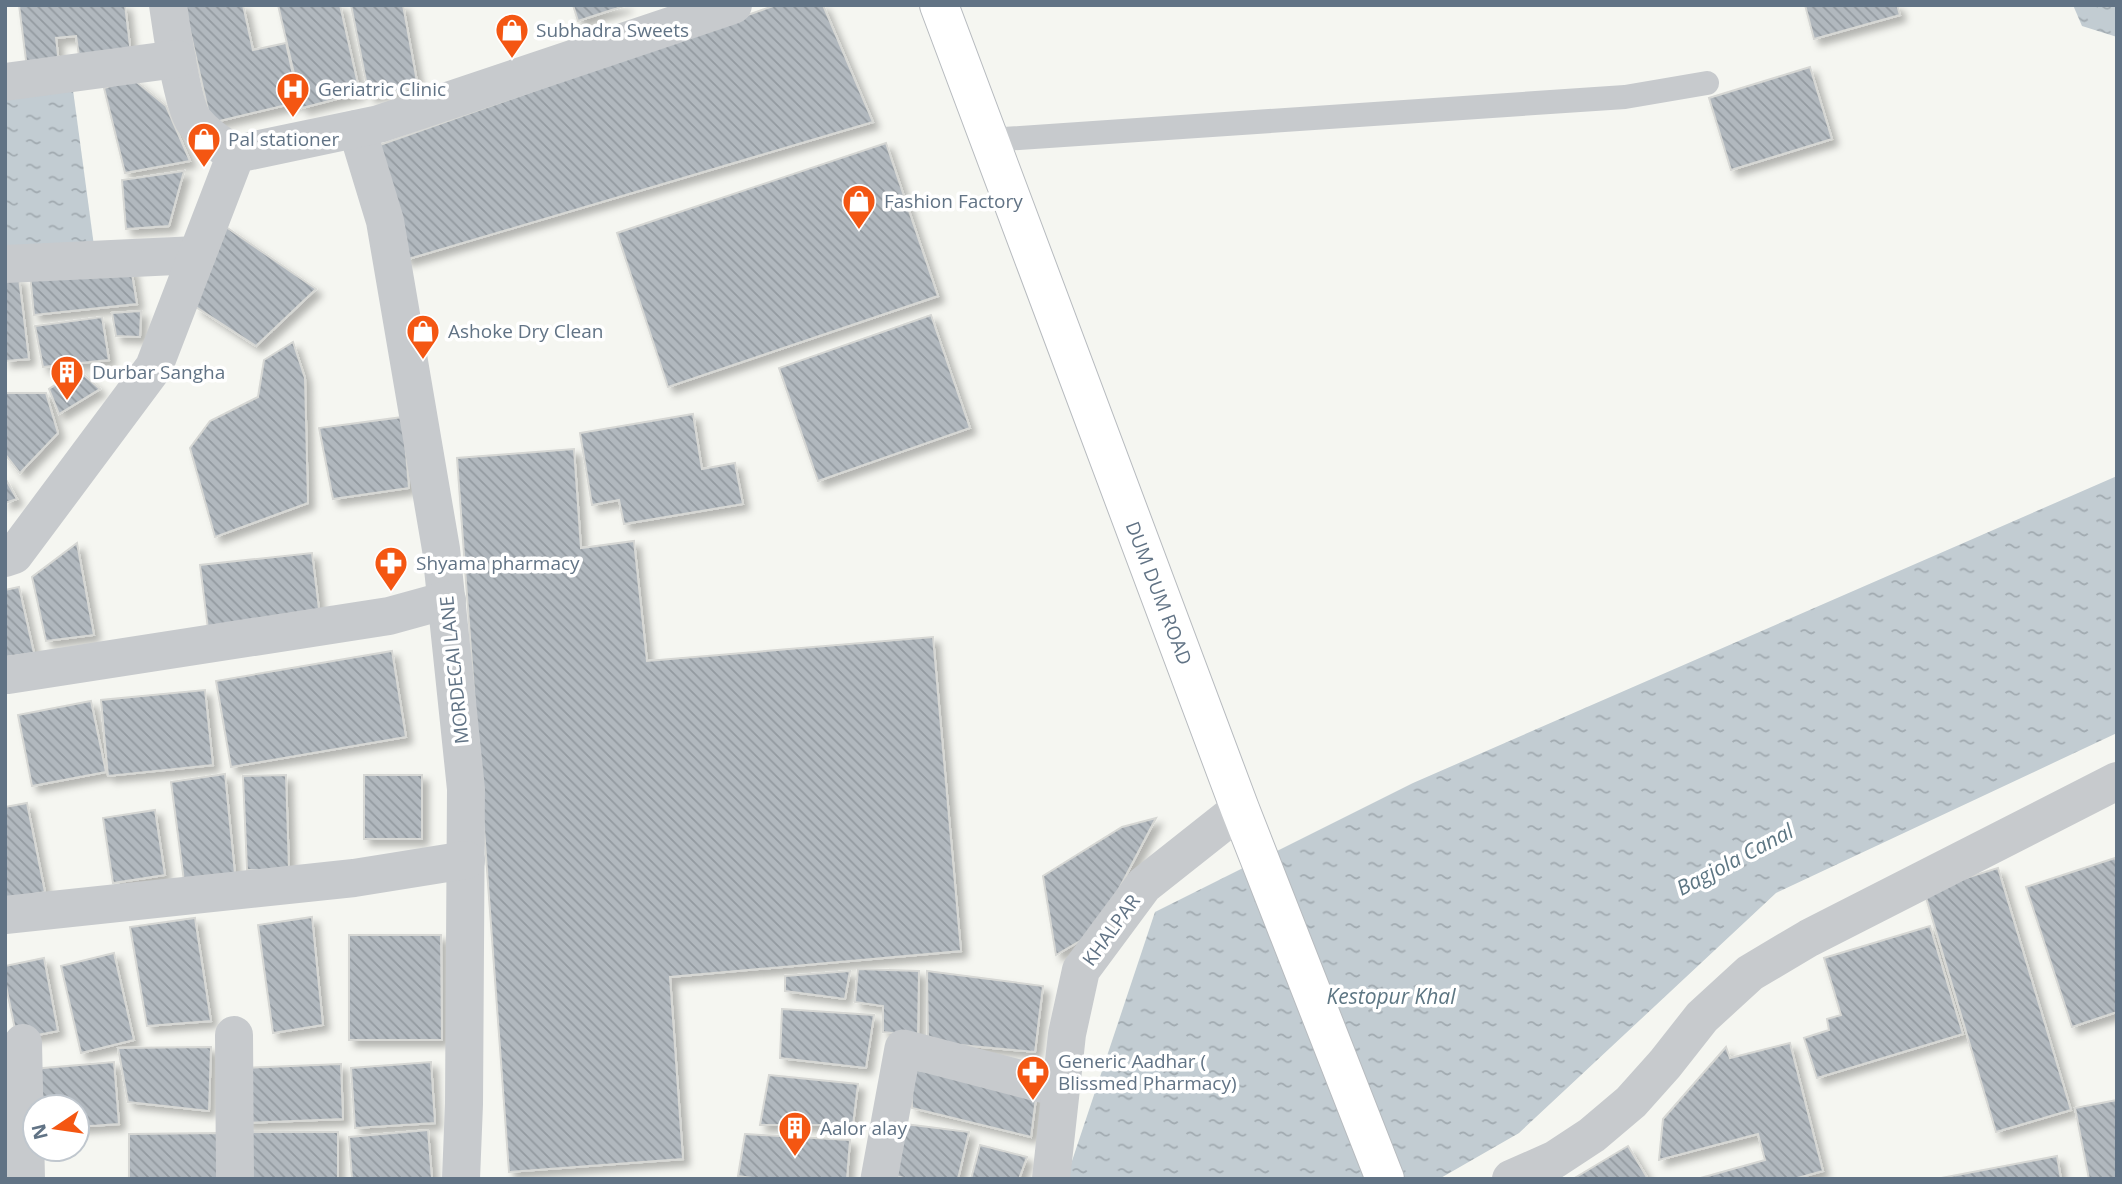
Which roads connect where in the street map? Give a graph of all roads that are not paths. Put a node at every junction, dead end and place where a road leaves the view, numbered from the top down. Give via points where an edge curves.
1 (168, 5) edge
2 (733, 5) edge
3 (939, 5) edge
4 (177, 59) junction
5 (5, 82) edge
6 (1707, 83) dead end
7 (358, 129) junction
8 (989, 140) junction
9 (236, 154) junction
10 (197, 255) junction
11 (5, 264) edge
12 (5, 558) edge
13 (447, 600) junction
14 (8, 675) dead end
15 (2117, 781) edge
16 (1240, 809) junction
17 (466, 860) junction
18 (5, 915) edge
19 (234, 1035) dead end
20 (23, 1043) dead end
21 (1061, 1089) junction
22 (26, 1179) edge
23 (235, 1179) edge
24 (461, 1179) edge
25 (879, 1179) edge
26 (1051, 1179) edge
27 (1385, 1179) edge
28 (1511, 1179) edge

1 - 4 street
2 - 7 street
3 - 8 main road, DUM DUM ROAD
4 - 5 street
4 - 9 street via 192,119 215,142
6 - 8 lane via 1625,97
7 - 9 street
7 - 13 street, MORDECAI LANE via 385,221
8 - 16 main road, DUM DUM ROAD
9 - 10 street
10 - 11 street
10 - 12 street via 153,367 14,555
13 - 14 street via 389,616
13 - 17 street, MORDECAI LANE via 466,789
15 - 28 street via 1749,973 1702,1017 1631,1102 1554,1160
16 - 21 street, KHALPAR via 1144,885 1081,970
16 - 27 main road, DUM DUM ROAD
17 - 18 street via 354,878
17 - 24 street, MORDECAI LANE
19 - 23 street
20 - 22 street
21 - 25 street via 903,1048
21 - 26 street, KHALPAR

